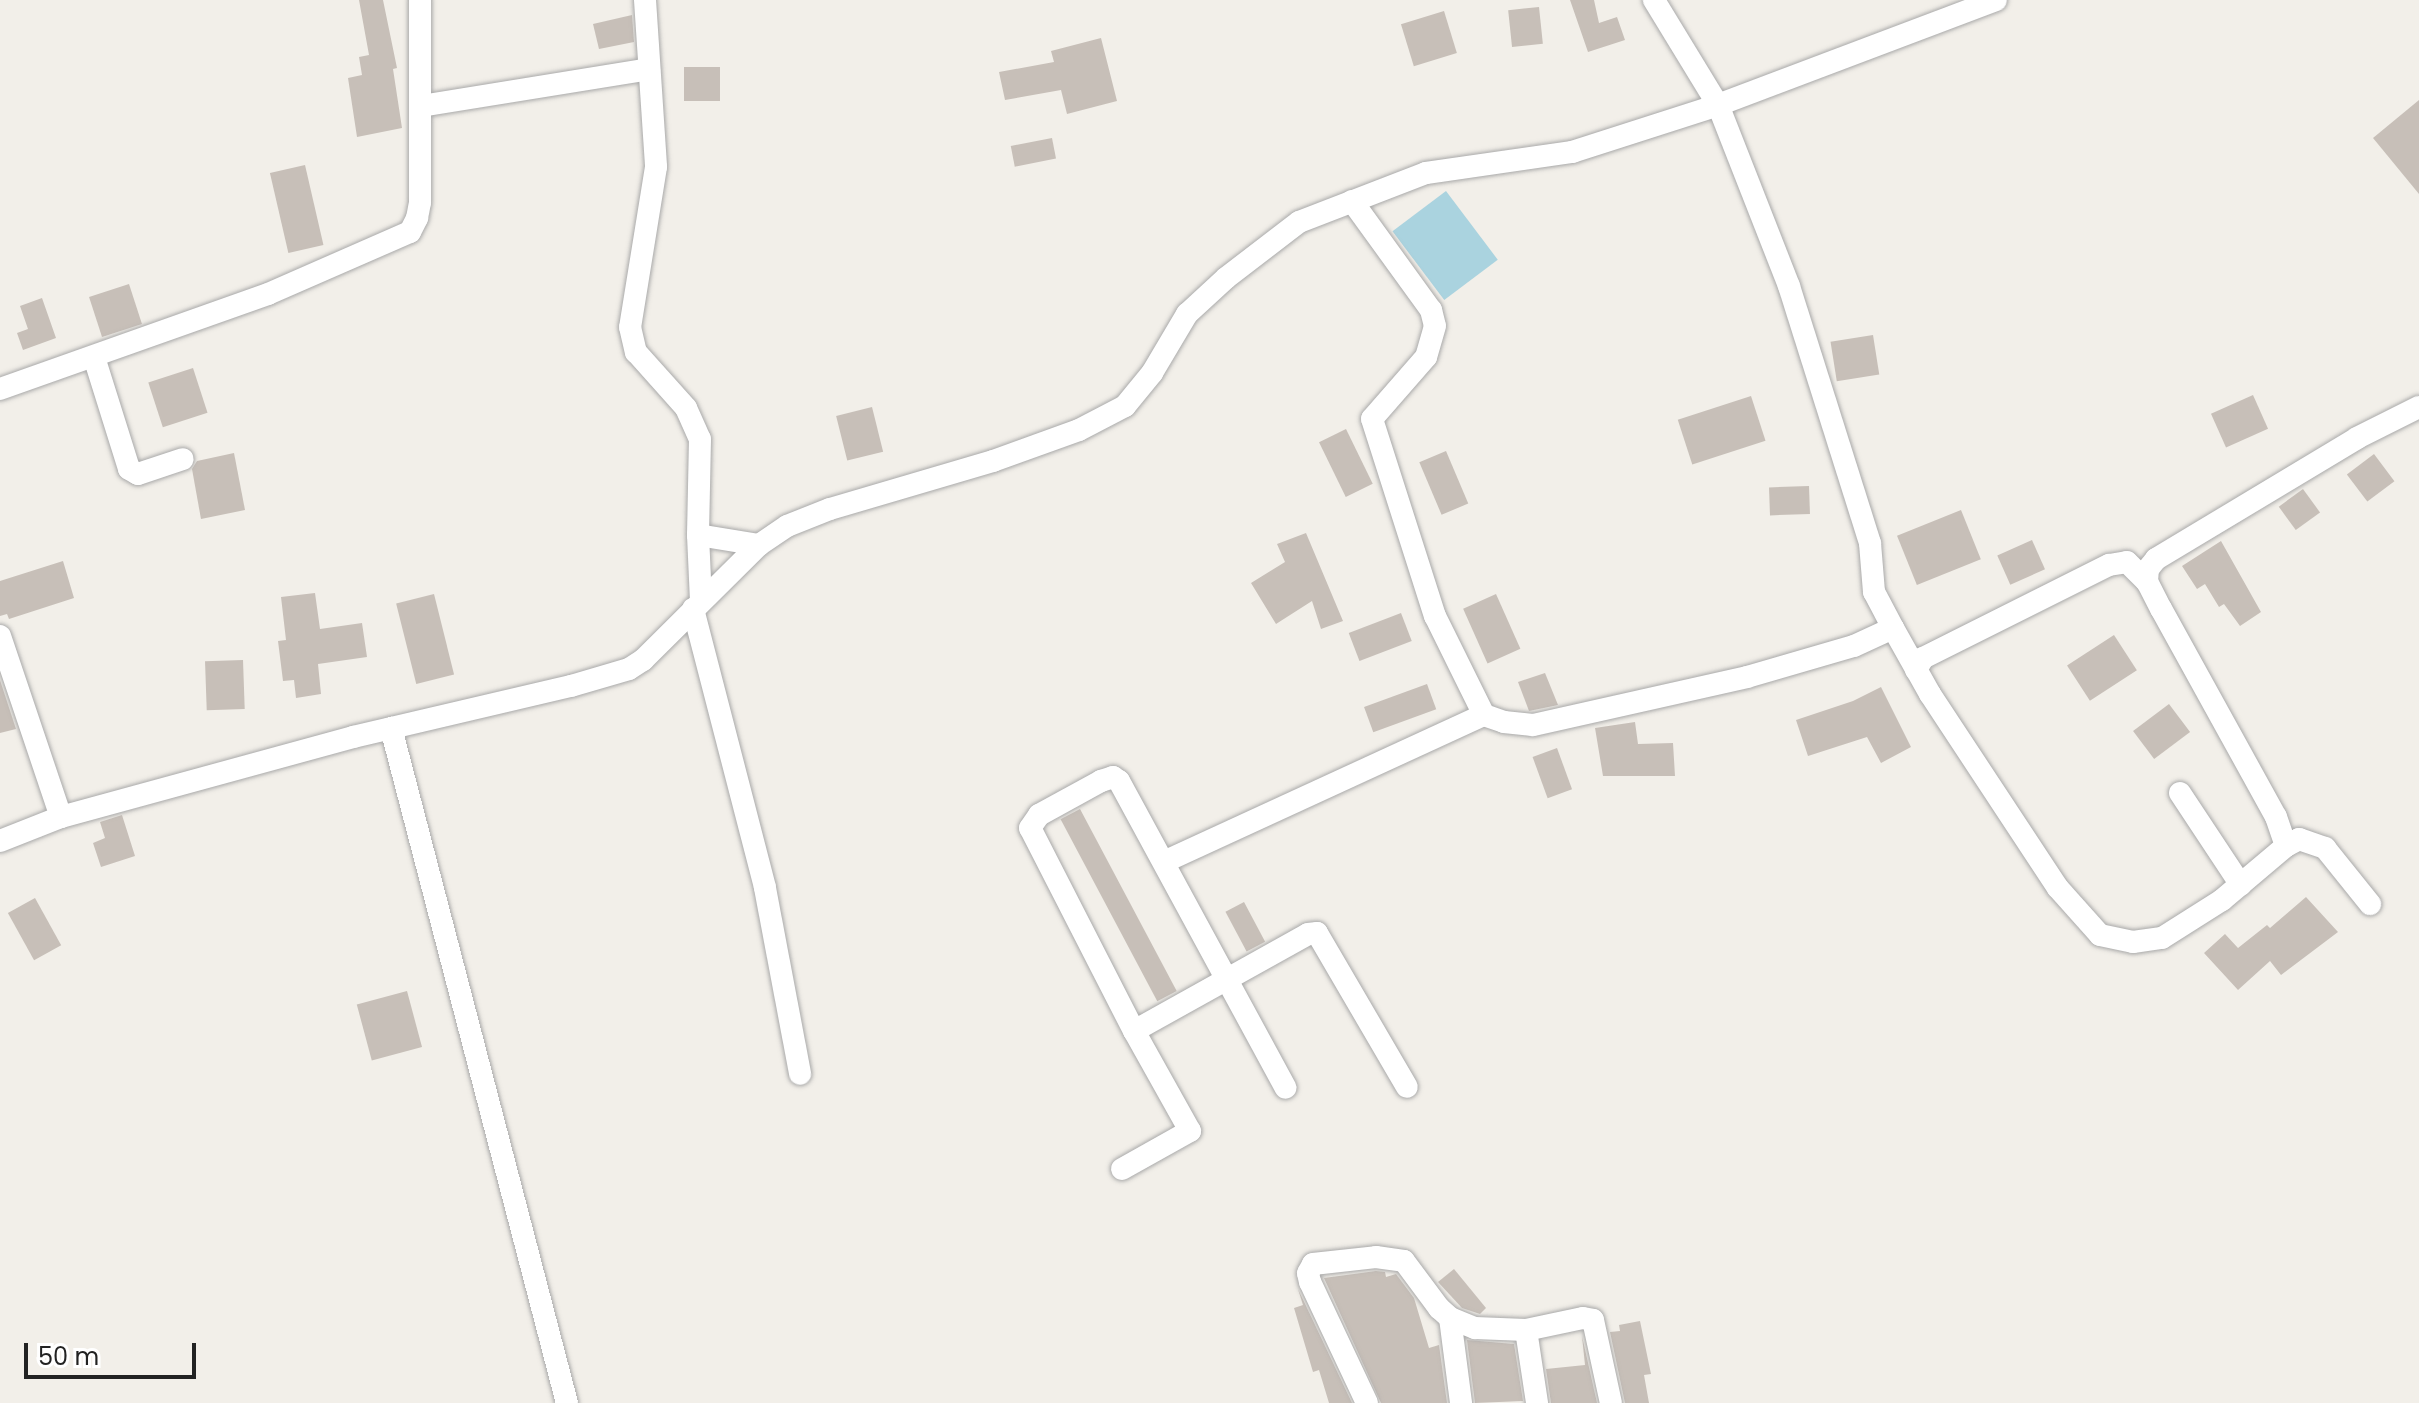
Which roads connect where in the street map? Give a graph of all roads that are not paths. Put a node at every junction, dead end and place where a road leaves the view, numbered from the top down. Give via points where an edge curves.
1 (420, 0) edge
2 (645, 0) edge
3 (1654, 0) edge
4 (1996, 0) edge
5 (649, 69) junction
6 (1718, 105) junction
7 (421, 106) junction
8 (1352, 201) junction
9 (94, 357) junction
10 (0, 389) edge
11 (2419, 407) edge
12 (183, 459) dead end
13 (698, 535) junction
14 (759, 545) junction
15 (2147, 582) junction
16 (697, 605) junction
17 (1893, 628) junction
18 (0, 636) edge
19 (1916, 670) junction
20 (1484, 715) junction
21 (391, 728) junction
22 (2180, 793) dead end
23 (61, 817) junction
24 (0, 841) edge
25 (2286, 846) junction
26 (1164, 862) junction
27 (2241, 885) junction
28 (2370, 904) dead end
29 (1227, 980) junction
30 (1134, 1031) junction
31 (800, 1074) dead end
32 (1407, 1087) dead end
33 (1286, 1088) dead end
34 (1122, 1169) dead end
35 (1450, 1318) junction
36 (1526, 1330) junction
37 (567, 1403) edge
38 (1367, 1403) edge
39 (1461, 1403) edge
40 (1537, 1403) edge
41 (1611, 1403) edge

1 - 7 street
2 - 5 street
3 - 6 street
4 - 6 street
5 - 7 street
5 - 13 street via 656,167 630,327 636,352 695,422 701,449
6 - 8 street via 1572,152 1426,173
6 - 17 street via 1789,286 1870,543 1874,592
7 - 9 street via 420,202 410,232 268,294
8 - 14 street via 1299,222 1226,278 1187,314 1125,406 1079,430 993,461 807,517
8 - 20 street via 1431,310 1435,326 1426,357 1372,419 1435,616
9 - 10 street
9 - 12 street via 129,469 138,474
11 - 15 street via 2357,438 2156,559
13 - 14 street
13 - 16 street
14 - 16 street
15 - 19 street via 2127,562 2109,565 1923,658
15 - 25 street via 2276,817
16 - 21 street via 643,660 615,675
16 - 31 street via 765,888
17 - 19 street
17 - 20 street via 1854,646 1747,677 1533,725
18 - 23 street
19 - 27 street via 2058,888 2100,935 2133,942 2162,938
20 - 26 street
21 - 23 street
21 - 37 street
22 - 27 street
23 - 24 street
25 - 27 street
25 - 28 street via 2299,839 2325,848
26 - 29 street
26 - 30 street via 1116,778 1101,781 1031,823
29 - 30 street
29 - 32 street via 1317,933
29 - 33 street
30 - 34 street via 1190,1131
35 - 36 street via 1475,1328
35 - 38 street via 1404,1261 1376,1257 1320,1262 1309,1268 1310,1282
35 - 39 street
36 - 40 street
36 - 41 street via 1593,1320

